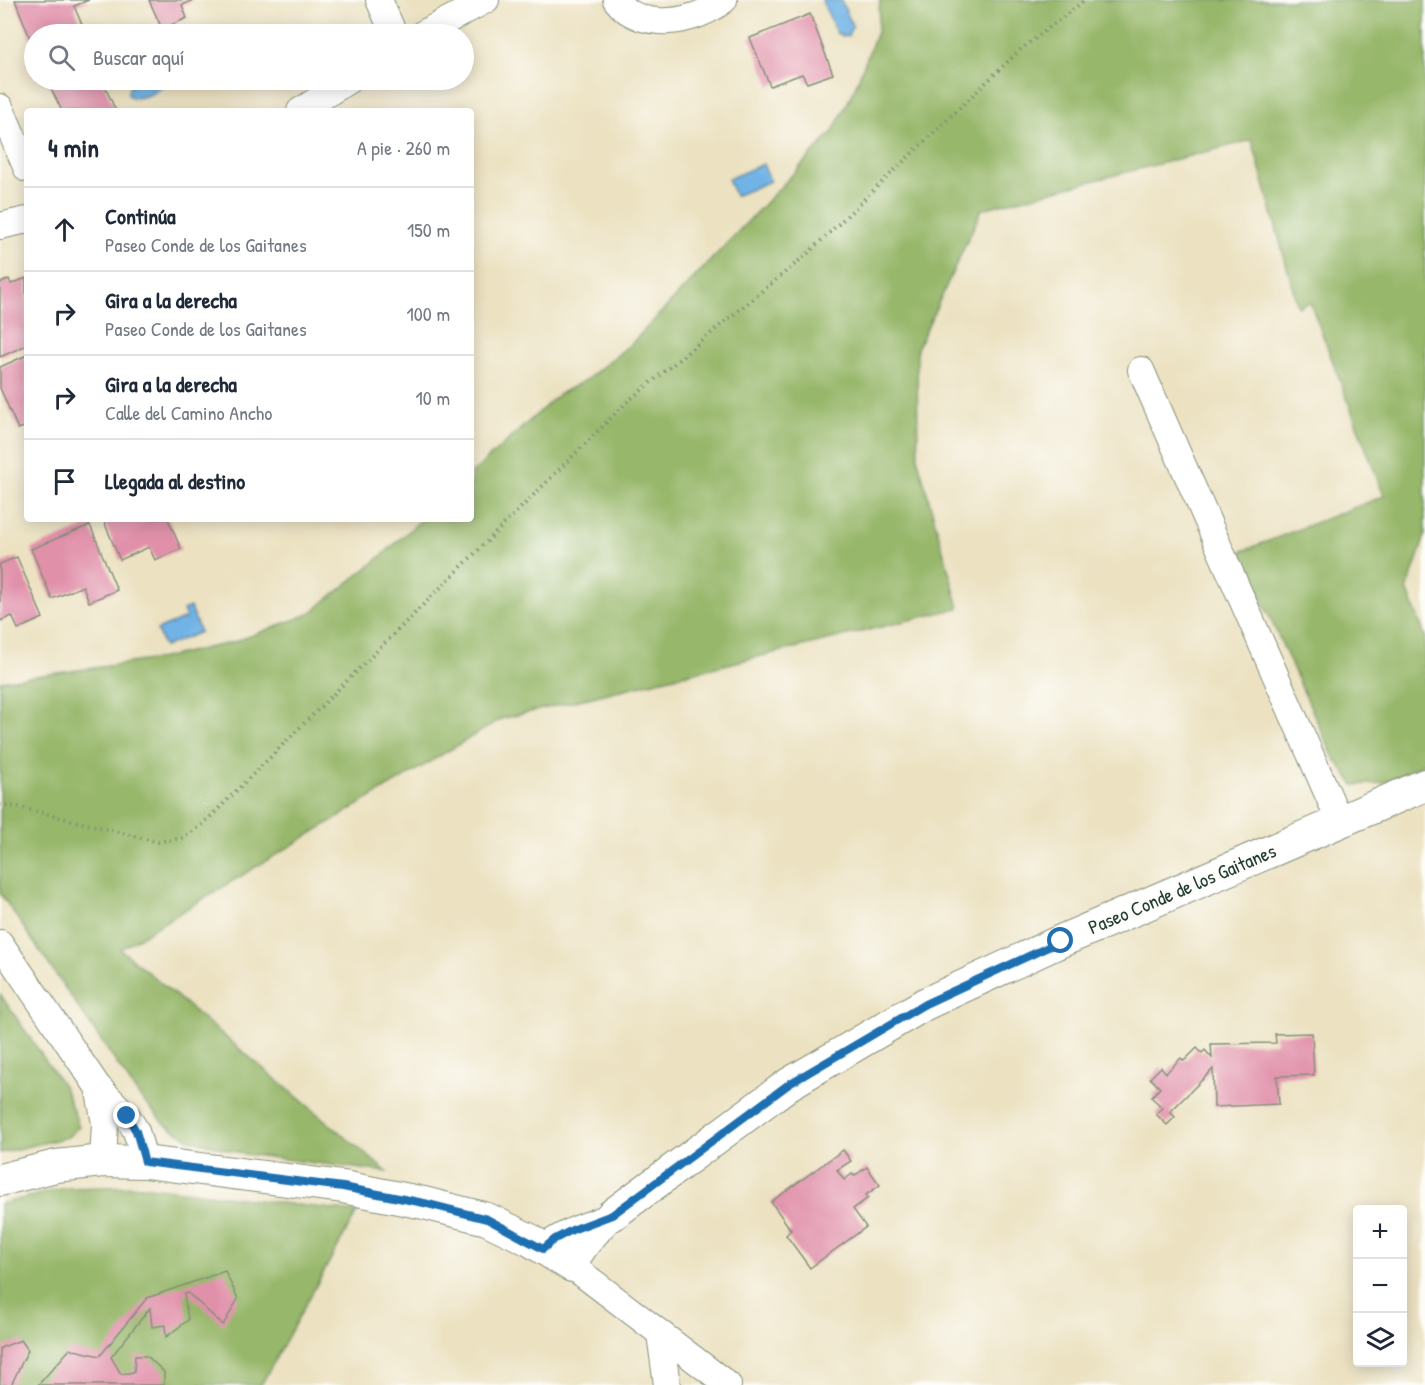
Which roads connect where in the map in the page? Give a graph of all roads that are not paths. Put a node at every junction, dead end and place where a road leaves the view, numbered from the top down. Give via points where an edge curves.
1 (379, 0) edge
2 (486, 0) edge
3 (616, 0) edge
4 (724, 0) edge
5 (390, 24) edge
6 (441, 24) edge
7 (333, 90) edge
8 (0, 107) edge
9 (305, 108) edge
10 (24, 162) edge
11 (24, 221) edge
12 (0, 226) edge
13 (1141, 370) dead end
14 (1425, 786) edge
15 (1340, 822) junction
16 (0, 943) edge
17 (98, 1087) junction
18 (103, 1161) junction
19 (145, 1162) junction
20 (0, 1180) edge
21 (612, 1215) junction
22 (543, 1249) junction
23 (572, 1266) junction
24 (660, 1334) junction
25 (667, 1385) edge
26 (728, 1385) edge

1 - 5 street
2 - 6 street
3 - 4 street via 623,9 641,18 669,21 715,8
7 - 9 street
8 - 10 street
11 - 12 street
13 - 15 street
14 - 15 street, Paseo Conde de los Gaitanes
15 - 21 street, Paseo Conde de los Gaitanes via 1061,941 925,1004 789,1084
16 - 17 street
17 - 18 street via 105,1123
17 - 19 street via 127,1116
18 - 19 street
18 - 20 street via 56,1166
19 - 22 street via 343,1187 424,1203 487,1219
21 - 22 street, Paseo Conde de los Gaitanes via 572,1230
21 - 23 street, Paseo Conde de los Gaitanes
22 - 23 street
23 - 24 street
24 - 25 street
24 - 26 street

